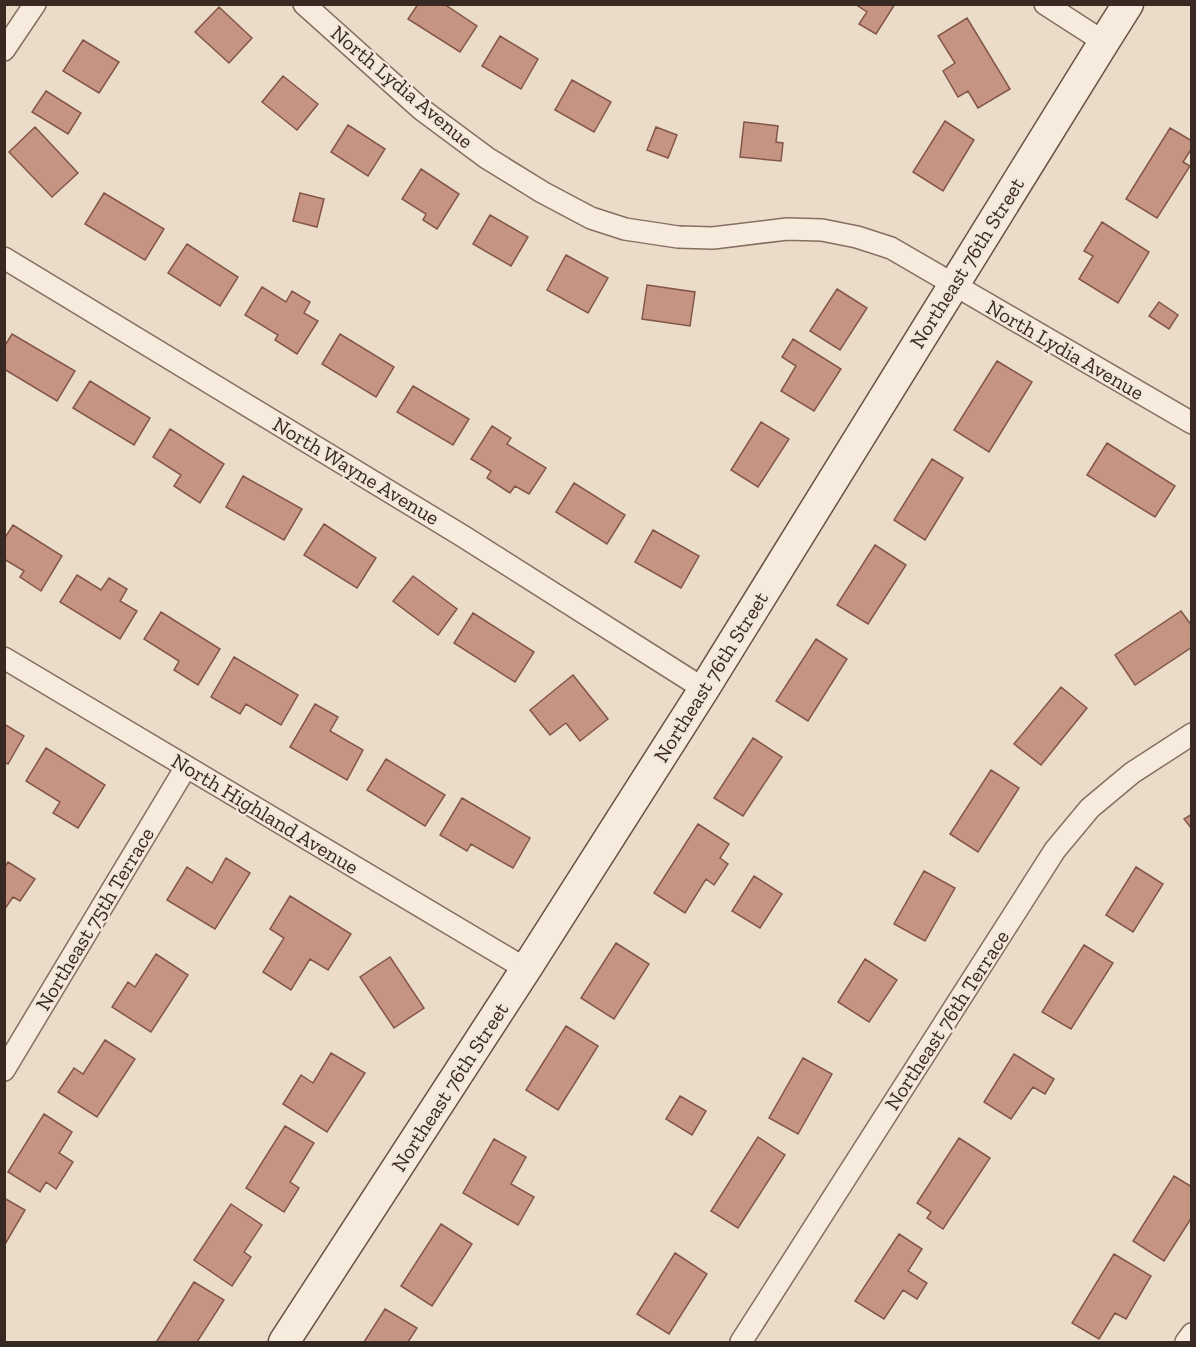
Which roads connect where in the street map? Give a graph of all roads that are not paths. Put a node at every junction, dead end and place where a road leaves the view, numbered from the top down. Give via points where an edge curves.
1 (35, 4) edge
2 (304, 4) edge
3 (1045, 4) edge
4 (1128, 4) edge
5 (1104, 42) junction
6 (4, 50) edge
7 (4, 258) edge
8 (954, 284) junction
9 (1191, 423) edge
10 (4, 658) edge
11 (704, 689) junction
12 (1191, 734) edge
13 (186, 767) junction
14 (526, 969) junction
15 (4, 1070) edge
16 (1191, 1334) edge
17 (284, 1342) edge
18 (741, 1342) edge
19 (1186, 1342) edge

1 - 6 street
2 - 8 street, North Lydia Avenue via 421,110 487,158 591,218 625,229 678,237 713,238 787,229 845,234 891,248
3 - 5 street
4 - 5 street, Northeast 76th Street
5 - 8 street, Northeast 76th Street
7 - 11 street, North Wayne Avenue via 461,535
8 - 9 street, North Lydia Avenue
8 - 11 street, Northeast 76th Street
10 - 13 street, North Highland Avenue
11 - 14 street, Northeast 76th Street
12 - 18 street, Northeast 76th Terrace via 1132,773 1090,808 1055,850
13 - 14 street, North Highland Avenue
13 - 15 street, Northeast 75th Terrace
14 - 17 street, Northeast 76th Street
16 - 19 street

